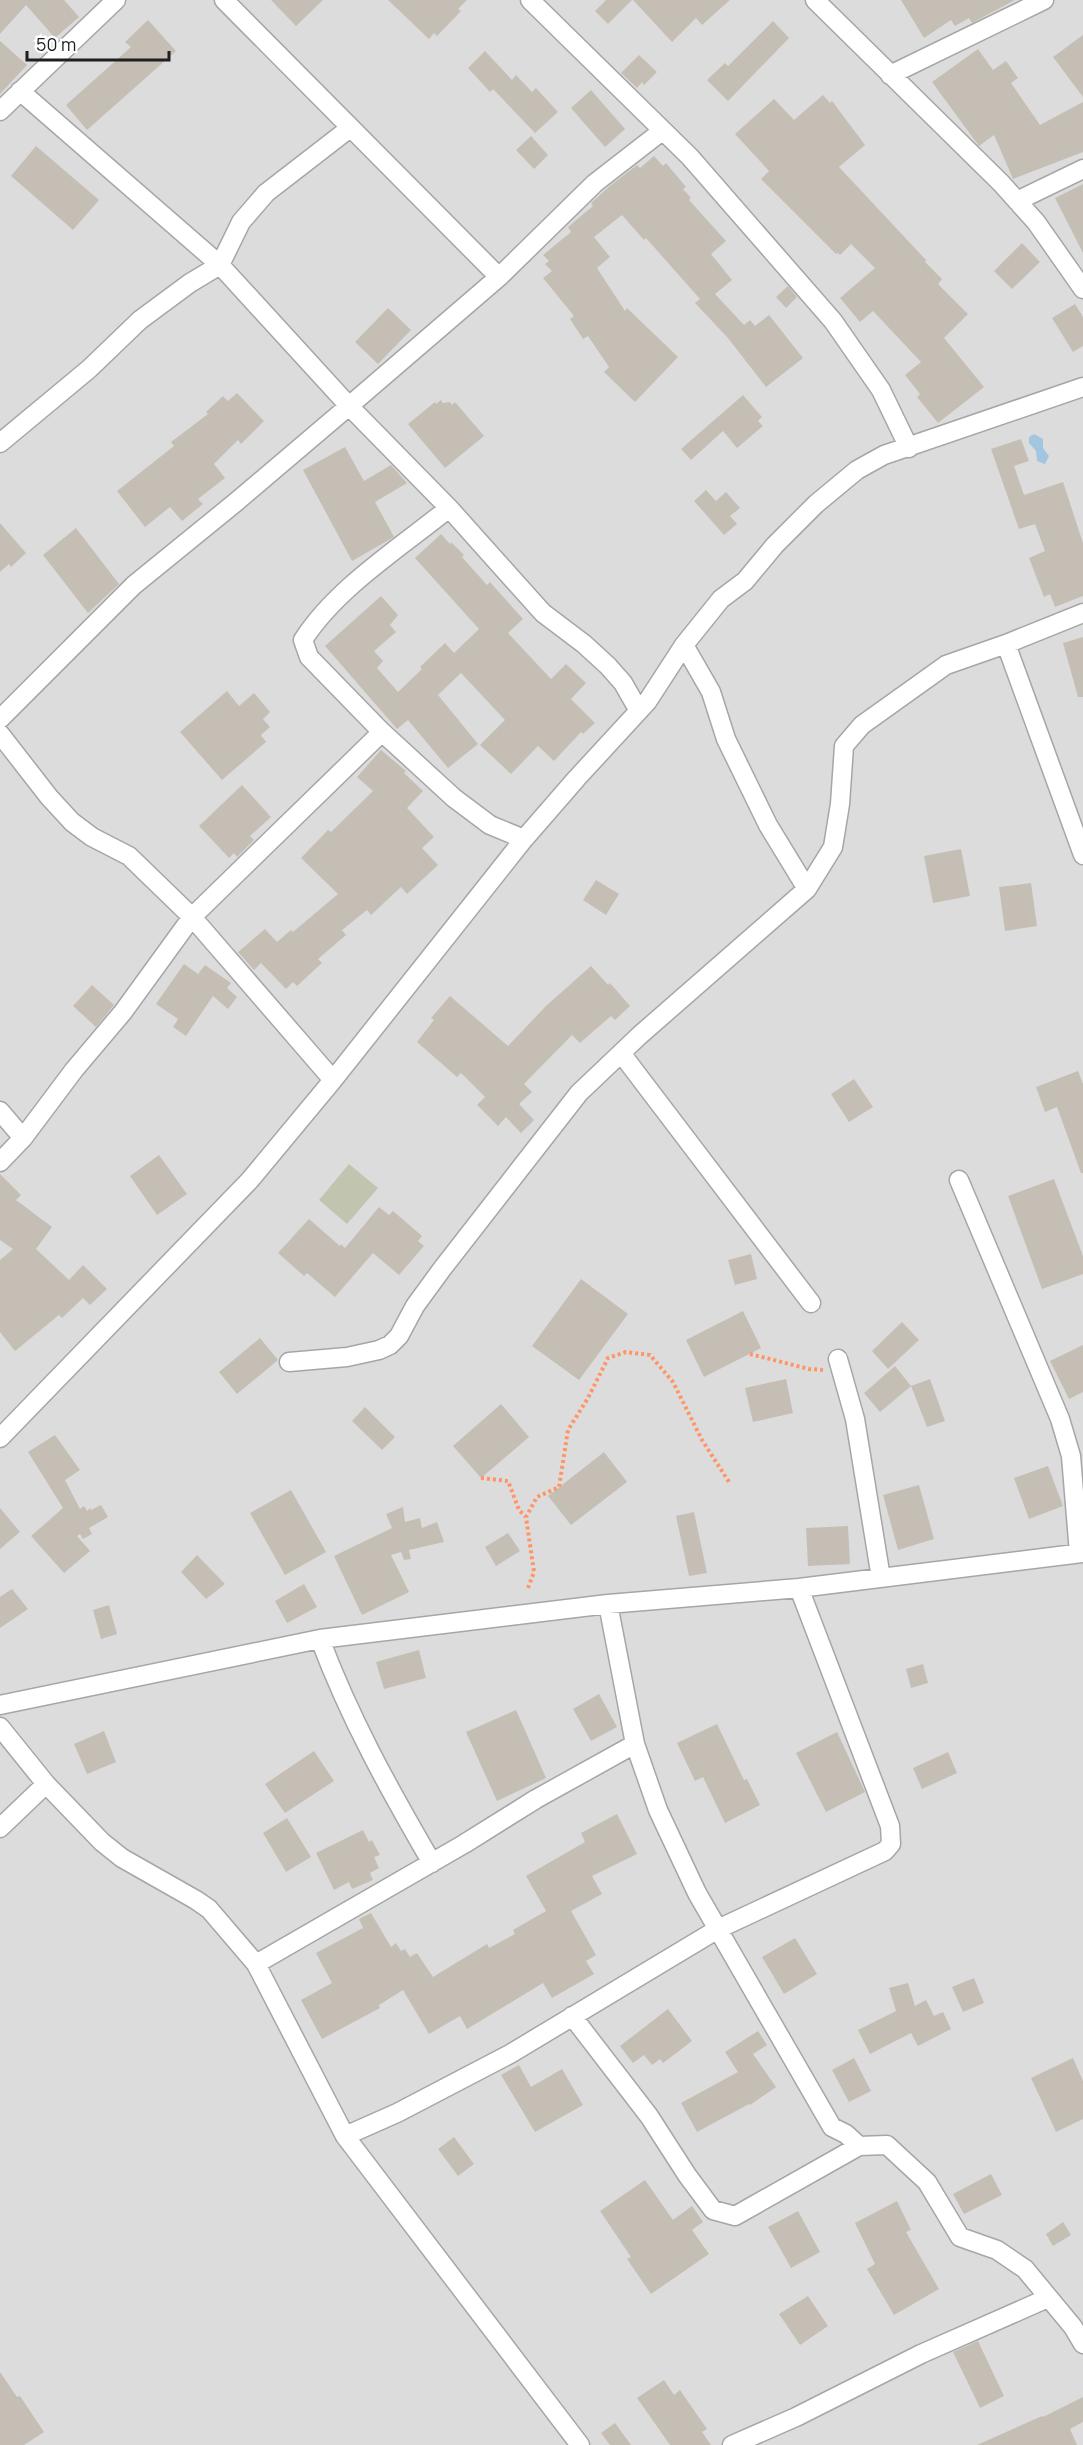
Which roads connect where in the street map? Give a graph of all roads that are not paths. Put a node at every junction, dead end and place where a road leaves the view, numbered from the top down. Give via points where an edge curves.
1 (116, 0) edge
2 (224, 0) edge
3 (530, 0) edge
4 (815, 0) edge
5 (1044, 0) edge
6 (890, 75) junction
7 (20, 92) junction
8 (0, 111) edge
9 (350, 128) junction
10 (662, 131) junction
11 (1083, 169) edge
12 (1017, 201) junction
13 (220, 264) junction
14 (499, 277) junction
15 (1083, 289) edge
16 (1083, 387) edge
17 (349, 406) junction
18 (0, 443) edge
19 (909, 448) junction
20 (449, 508) junction
21 (1083, 613) edge
22 (1006, 644) junction
23 (684, 645) junction
24 (639, 711) junction
25 (0, 719) edge
26 (382, 732) junction
27 (0, 734) edge
28 (524, 839) junction
29 (1083, 855) edge
30 (807, 889) junction
31 (192, 917) junction
32 (621, 1053) junction
33 (333, 1080) junction
34 (0, 1111) edge
35 (23, 1138) junction
36 (0, 1162) edge
37 (959, 1180) dead end
38 (811, 1303) dead end
39 (289, 1362) dead end
40 (840, 1365) road end
41 (0, 1438) edge
42 (1081, 1553) edge
43 (881, 1578) junction
44 (799, 1588) junction
45 (608, 1604) junction
46 (321, 1639) junction
47 (0, 1705) edge
48 (0, 1727) edge
49 (635, 1744) junction
50 (46, 1784) junction
51 (0, 1827) edge
52 (432, 1863) junction
53 (718, 1929) junction
54 (256, 1964) junction
55 (572, 2016) junction
56 (345, 2136) junction
57 (859, 2146) junction
58 (1047, 2298) junction
59 (1083, 2344) edge
60 (580, 2445) edge
61 (732, 2445) edge

1 - 7 street
2 - 9 street
3 - 10 street
4 - 6 street
5 - 6 street
6 - 12 street
7 - 8 street
7 - 13 street
9 - 13 street via 266,193 241,222
9 - 14 street
10 - 14 street via 596,183
10 - 19 street via 833,321 881,390
11 - 12 street
12 - 15 street
13 - 17 street
13 - 18 street via 140,320 90,369
14 - 17 street
16 - 19 street
17 - 20 street
17 - 25 street via 134,585
19 - 23 street via 884,455 857,471 816,504 745,581 722,599
20 - 24 street via 543,613 608,666
20 - 26 street via 345,592 303,640 309,657
21 - 22 street
22 - 29 street
22 - 30 street via 946,665 862,725 844,746 833,847
23 - 24 street
23 - 30 street via 711,692 726,739 768,825
24 - 28 street
26 - 28 street via 473,814
26 - 31 street
27 - 31 street via 72,822 129,856
28 - 33 street
30 - 32 street
31 - 33 street
31 - 35 street
32 - 38 street
32 - 39 street via 579,1093 442,1269 390,1345 347,1356
33 - 41 street via 250,1180
34 - 35 street
35 - 36 street
37 - 42 street via 1063,1428 1071,1456
40 - 43 street via 855,1419
42 - 43 street
43 - 44 street
44 - 45 street
44 - 53 street via 890,1826 891,1844 876,1856
45 - 46 street
45 - 49 street
46 - 47 street
46 - 52 street via 340,1690 380,1773
48 - 50 street
49 - 52 street
49 - 53 street via 680,1860
50 - 51 street
50 - 54 street via 111,1850 209,1909
52 - 54 street
53 - 55 street
53 - 57 street via 832,2127
54 - 56 street
55 - 56 street via 479,2070
55 - 57 street via 649,2116 713,2210 735,2216
56 - 60 street
57 - 58 street via 887,2145 927,2182 960,2237 997,2250 1025,2269
58 - 59 street
58 - 61 street

